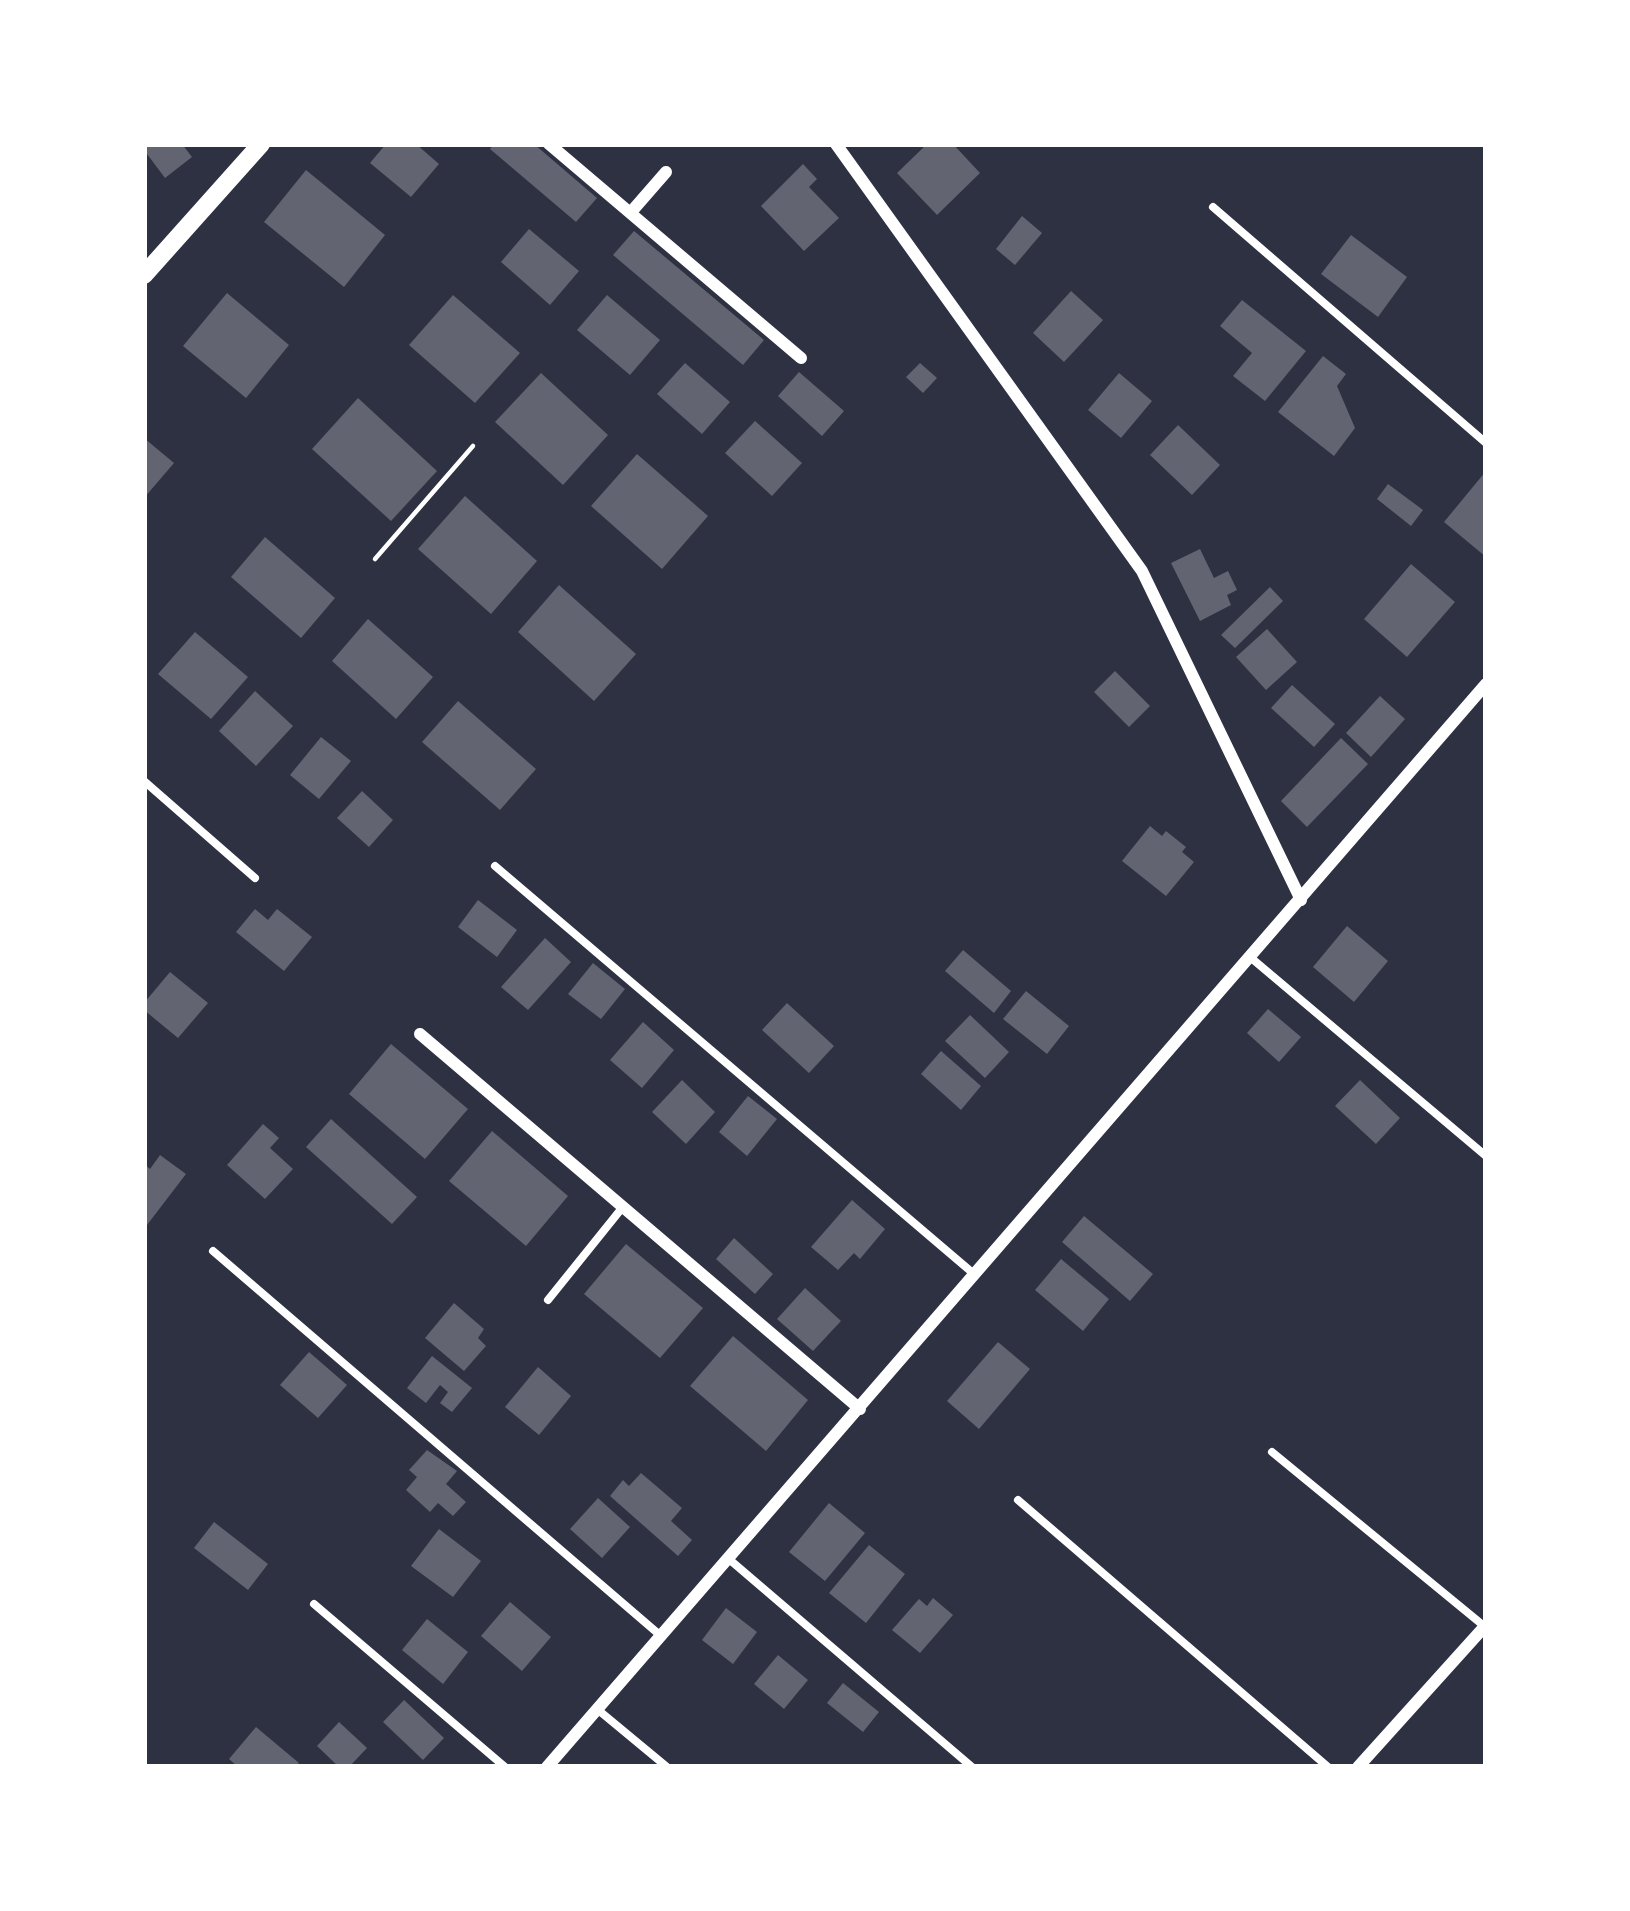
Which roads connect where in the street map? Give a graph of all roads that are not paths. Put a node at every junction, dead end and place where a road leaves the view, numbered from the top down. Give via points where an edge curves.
1 (261, 144) edge
2 (549, 144) edge
3 (836, 144) edge
4 (666, 172) dead end
5 (1213, 206) dead end
6 (632, 211) junction
7 (144, 275) edge
8 (801, 358) dead end
9 (1486, 443) edge
10 (1486, 684) edge
11 (144, 781) edge
12 (495, 866) dead end
13 (255, 878) dead end
14 (1301, 900) junction
15 (1250, 957) junction
16 (420, 1034) dead end
17 (1486, 1156) edge
18 (622, 1208) junction
19 (213, 1251) dead end
20 (976, 1275) junction
21 (548, 1300) dead end
22 (860, 1409) junction
23 (1272, 1452) dead end
24 (1018, 1500) dead end
25 (730, 1560) junction
26 (314, 1604) dead end
27 (1485, 1626) edge
28 (662, 1636) junction
29 (596, 1708) junction
30 (505, 1767) edge
31 (547, 1767) edge
32 (668, 1767) edge
33 (972, 1767) edge
34 (1328, 1767) edge
35 (1358, 1767) edge

1 - 7 street
2 - 6 street
3 - 14 street via 1142,571
4 - 6 street
5 - 9 lane
6 - 8 street
10 - 14 street
11 - 13 lane
12 - 20 lane
14 - 15 street
15 - 17 lane
15 - 20 street
16 - 18 street
18 - 21 lane
18 - 22 street
19 - 28 lane
20 - 22 street
22 - 25 street
23 - 27 lane
24 - 34 lane
25 - 28 street
25 - 33 lane
26 - 30 lane
27 - 35 street
28 - 29 street
29 - 31 street
29 - 32 lane

